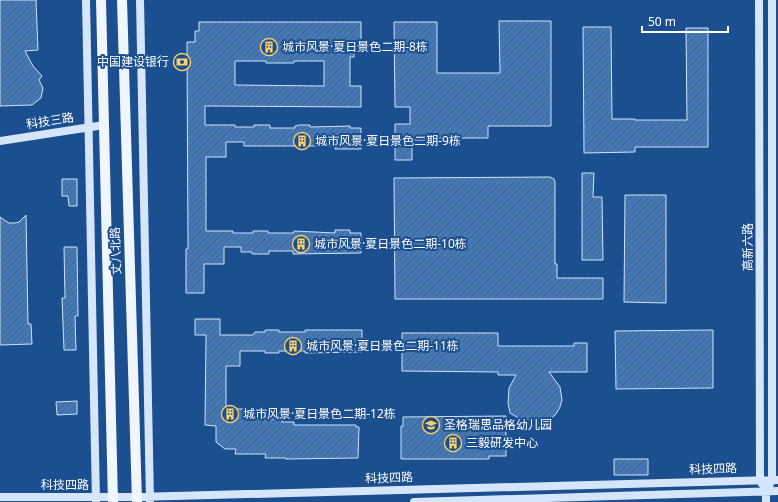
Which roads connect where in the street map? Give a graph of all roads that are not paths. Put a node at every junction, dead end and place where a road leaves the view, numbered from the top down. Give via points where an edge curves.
1 (86, 0) edge
2 (101, 0) edge
3 (122, 0) edge
4 (140, 0) edge
5 (759, 0) edge
6 (772, 0) edge
7 (104, 125) junction
8 (88, 128) junction
9 (0, 141) edge
10 (760, 480) junction
11 (775, 480) edge
12 (778, 491) edge
13 (766, 492) junction
14 (0, 497) edge
15 (150, 499) edge
16 (96, 500) edge
17 (113, 500) edge
18 (137, 500) edge
19 (414, 502) edge
20 (766, 502) edge

1 - 8 street
2 - 7 main road, 丈八北路
3 - 18 main road, 丈八北路
4 - 15 street
5 - 10 street, 高新六路
6 - 11 street, 高新六路
7 - 8 street, 科技三路
7 - 17 main road, 丈八北路
8 - 9 street, 科技三路
8 - 16 street
10 - 11 street, 科技四路
10 - 13 street, 高新六路
10 - 15 street, 科技四路
11 - 13 street, 高新六路
12 - 13 street, 科技四路
13 - 19 street, 科技四路
13 - 20 street, 高新六路
14 - 16 street, 科技四路
15 - 18 street, 科技四路
16 - 17 street, 科技四路
17 - 18 street, 科技四路

